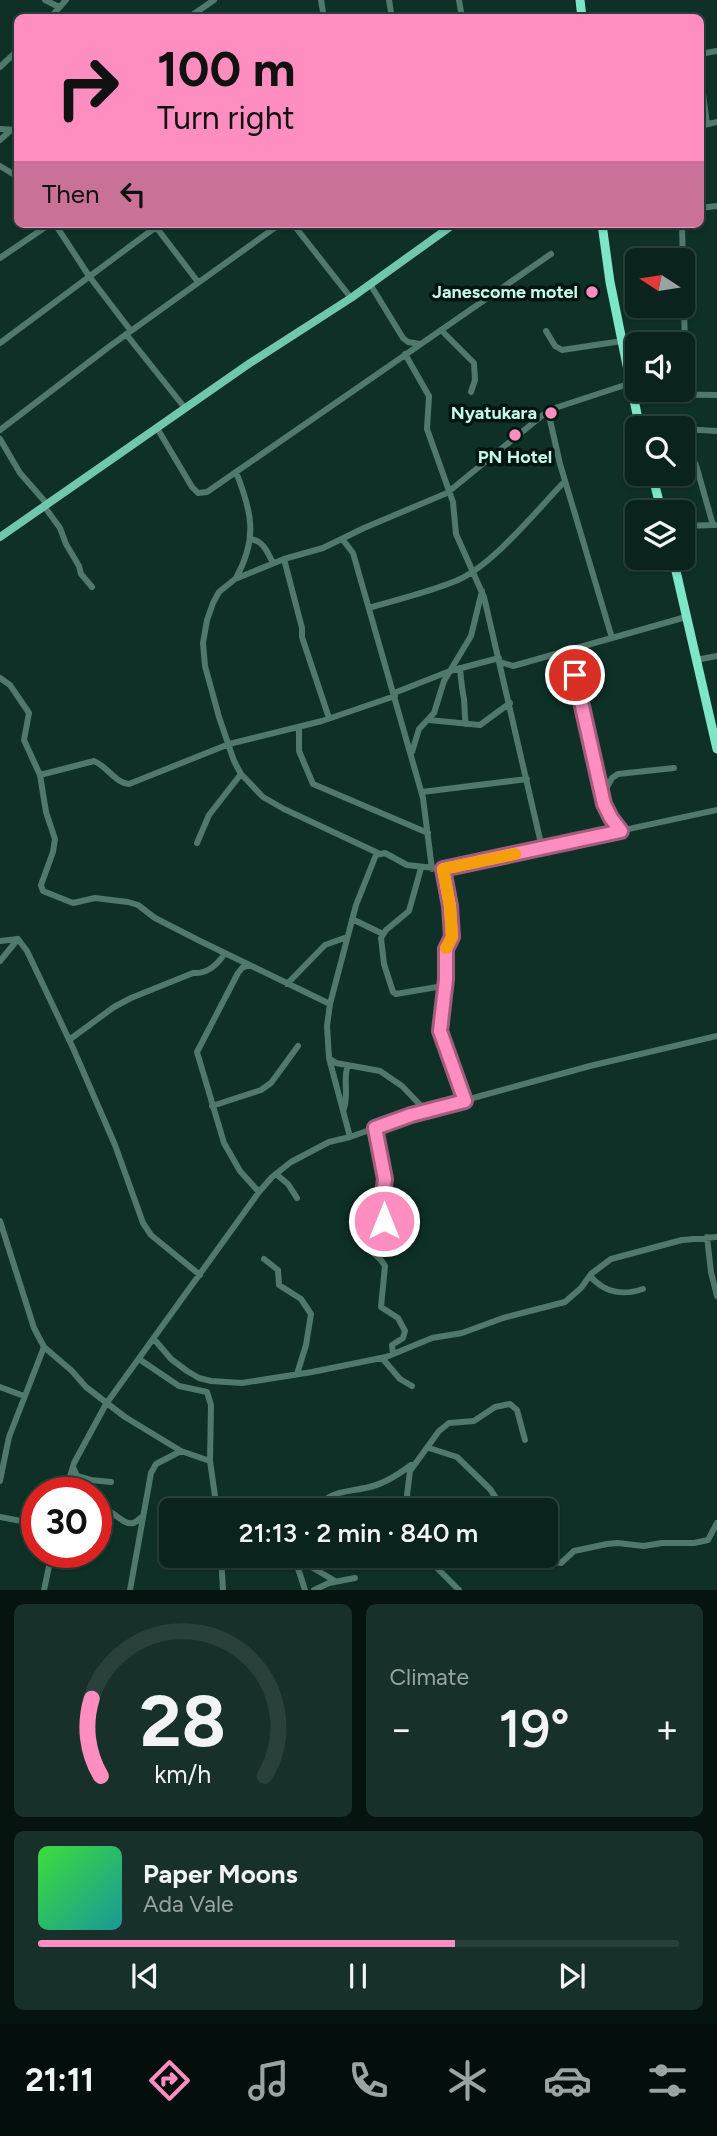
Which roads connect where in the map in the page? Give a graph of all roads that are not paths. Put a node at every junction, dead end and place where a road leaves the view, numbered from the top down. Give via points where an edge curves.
1 (45, 0) edge
2 (65, 0) edge
3 (214, 0) edge
4 (59, 7) junction
5 (53, 14) edge
6 (194, 14) edge
7 (14, 54) edge
8 (0, 67) edge
9 (717, 122) edge
10 (704, 125) edge
11 (0, 128) edge
12 (14, 130) edge
13 (0, 140) edge
14 (46, 228) edge
15 (55, 228) edge
16 (155, 228) edge
17 (159, 228) edge
18 (274, 228) edge
19 (296, 228) edge
20 (448, 228) edge
21 (603, 228) edge
22 (682, 228) edge
23 (551, 254) dead end
24 (0, 258) edge
25 (89, 276) junction
26 (198, 282) junction
27 (370, 284) junction
28 (351, 298) junction
29 (442, 331) junction
30 (547, 331) dead end
31 (129, 332) junction
32 (685, 332) edge
33 (406, 341) junction
34 (622, 341) junction
35 (0, 343) edge
36 (421, 344) junction
37 (407, 353) junction
38 (625, 355) edge
39 (625, 385) edge
40 (471, 392) dead end
41 (695, 395) edge
42 (717, 395) edge
43 (185, 408) junction
44 (548, 411) junction
45 (157, 428) junction
46 (0, 430) edge
47 (695, 430) edge
48 (717, 431) edge
49 (0, 439) edge
50 (695, 463) edge
51 (236, 472) junction
52 (565, 481) junction
53 (449, 492) junction
54 (46, 505) junction
55 (715, 525) edge
56 (695, 526) edge
57 (0, 537) edge
58 (250, 540) junction
59 (343, 540) junction
60 (284, 559) junction
61 (273, 563) junction
62 (676, 570) edge
63 (474, 571) junction
64 (234, 579) junction
65 (92, 587) dead end
66 (482, 591) junction
67 (369, 608) junction
68 (686, 617) junction
69 (612, 638) junction
70 (570, 650) junction
71 (717, 656) edge
72 (500, 660) junction
73 (696, 660) junction
74 (460, 668) junction
75 (450, 671) junction
76 (0, 678) edge
77 (395, 695) junction
78 (510, 703) junction
79 (329, 718) junction
80 (429, 720) junction
81 (466, 724) junction
82 (299, 727) junction
83 (229, 744) junction
84 (717, 748) edge
85 (411, 754) junction
86 (674, 768) dead end
87 (241, 774) junction
88 (40, 775) junction
89 (527, 779) junction
90 (422, 792) junction
91 (602, 796) junction
92 (717, 810) edge
93 (621, 831) junction
94 (428, 833) junction
95 (198, 843) dead end
96 (542, 848) junction
97 (378, 853) junction
98 (421, 868) junction
99 (432, 869) junction
100 (443, 869) junction
101 (352, 919) junction
102 (383, 934) junction
103 (347, 937) junction
104 (18, 939) junction
105 (0, 941) edge
106 (225, 953) junction
107 (0, 961) edge
108 (249, 965) junction
109 (287, 984) junction
110 (444, 991) junction
111 (330, 1004) junction
112 (717, 1036) edge
113 (69, 1040) junction
114 (298, 1046) dead end
115 (329, 1058) junction
116 (348, 1065) junction
117 (465, 1101) junction
118 (212, 1106) junction
119 (343, 1111) junction
120 (426, 1111) junction
121 (375, 1128) junction
122 (350, 1137) junction
123 (276, 1174) junction
124 (259, 1192) junction
125 (297, 1198) dead end
126 (0, 1221) edge
127 (3, 1233) edge
128 (707, 1237) junction
129 (717, 1237) edge
130 (264, 1259) dead end
131 (200, 1275) junction
132 (590, 1276) junction
133 (643, 1289) dead end
134 (717, 1296) edge
135 (154, 1339) junction
136 (44, 1347) junction
137 (393, 1354) junction
138 (382, 1358) junction
139 (139, 1359) junction
140 (297, 1374) junction
141 (412, 1386) dead end
142 (0, 1387) edge
143 (24, 1396) junction
144 (106, 1404) junction
145 (525, 1440) dead end
146 (429, 1448) junction
147 (3, 1450) edge
148 (181, 1451) junction
149 (210, 1461) junction
150 (414, 1463) junction
151 (72, 1467) junction
152 (69, 1477) edge
153 (81, 1477) edge
154 (0, 1480) edge
155 (215, 1498) edge
156 (328, 1498) edge
157 (408, 1498) edge
158 (496, 1498) edge
159 (112, 1512) edge
160 (143, 1516) junction
161 (0, 1517) edge
162 (21, 1521) edge
163 (717, 1523) edge
164 (558, 1563) edge
165 (49, 1568) edge
166 (222, 1568) edge
167 (299, 1568) edge
168 (317, 1568) edge
169 (437, 1568) edge
170 (355, 1578) dead end
171 (335, 1581) junction
172 (44, 1590) edge
173 (130, 1590) edge
174 (223, 1590) edge
175 (305, 1590) edge
176 (314, 1590) edge
177 (458, 1590) edge

1 - 4 street
2 - 4 street
3 - 6 street
4 - 5 street
7 - 8 street
9 - 10 street
11 - 12 street
12 - 13 street
14 - 24 street
15 - 25 street
16 - 25 street
17 - 26 street
18 - 26 street
19 - 28 street
20 - 27 main road
21 - 34 highway
22 - 32 street
23 - 29 street
25 - 31 street
25 - 35 street
26 - 31 street
27 - 28 main road
27 - 33 street
28 - 43 main road
29 - 36 street
29 - 40 street via 474,363
30 - 34 street via 562,351
31 - 43 street
31 - 46 street
33 - 36 street
33 - 37 street
34 - 38 highway
36 - 37 street
37 - 51 street
37 - 53 street via 429,396 426,428
39 - 44 street
41 - 42 street
43 - 45 main road
44 - 52 street
44 - 53 street
45 - 51 street via 198,493
45 - 54 main road
47 - 48 street
49 - 54 street
50 - 55 street
51 - 58 street via 250,512
52 - 63 street
52 - 69 street
53 - 59 street
53 - 63 street via 456,534
54 - 57 main road
54 - 65 street
55 - 56 street
58 - 61 street via 262,544
58 - 64 street
59 - 60 street
59 - 67 street via 353,553
60 - 61 street
60 - 79 street via 302,637
61 - 64 street
62 - 68 highway
63 - 66 street
63 - 67 street
64 - 83 street via 213,603 203,643 205,666
66 - 72 street
66 - 75 street via 471,636
67 - 77 street
68 - 69 street
68 - 73 highway
69 - 70 street
70 - 72 street via 513,666
70 - 91 street
71 - 73 street
72 - 74 street
72 - 78 street
73 - 84 highway
74 - 75 street
74 - 81 street
75 - 77 street
75 - 80 street
76 - 88 street via 29,713 24,740
77 - 79 street
77 - 85 street
78 - 81 street via 482,724
78 - 89 street
79 - 82 street
80 - 81 street
80 - 85 street via 419,729
82 - 83 street
82 - 94 street via 299,751 313,784
83 - 87 street
83 - 88 street via 129,784 94,761
85 - 90 street
86 - 91 street via 618,774
87 - 95 street via 209,816
87 - 97 street via 263,797
88 - 106 street via 55,839 43,891 73,903 95,898 134,903
89 - 90 street
89 - 96 street
90 - 94 street
91 - 93 street
92 - 93 street
93 - 96 street
94 - 99 street
96 - 100 street
97 - 98 street
97 - 101 street
98 - 99 street
98 - 102 street via 409,911
99 - 100 street
100 - 110 street via 452,937 446,949
101 - 102 street
101 - 103 street
102 - 110 street via 384,964 395,993
103 - 109 street via 325,945
103 - 111 street
104 - 105 street
104 - 107 street
104 - 113 street
106 - 108 street
106 - 113 street via 201,974 193,973 114,1007
108 - 109 street
108 - 118 street via 238,973 198,1050
109 - 111 street
110 - 117 street via 440,1031
111 - 115 street
112 - 117 street
113 - 131 street via 143,1223
114 - 118 street via 261,1090
115 - 116 street
115 - 119 street
116 - 119 street
116 - 120 street via 380,1071
117 - 120 street
118 - 124 street via 224,1143
119 - 122 street
120 - 121 street
121 - 122 street
121 - 137 street via 385,1179 382,1201 386,1217 363,1243 385,1266 381,1307 398,1318 405,1331 392,1345
122 - 123 street via 329,1142
123 - 124 street
123 - 125 street
124 - 131 street
126 - 127 street
127 - 136 street
128 - 129 street
128 - 132 street via 618,1256
128 - 134 street
130 - 140 street via 278,1270 279,1285 301,1299 311,1314
131 - 135 street
132 - 133 street via 611,1291
132 - 137 street via 565,1302 432,1338
135 - 139 street
135 - 140 street via 187,1371 211,1381 242,1383
136 - 143 street
136 - 144 street
137 - 138 street
138 - 140 street
138 - 141 street
139 - 144 street
139 - 149 street via 179,1385 207,1392
142 - 143 street
143 - 147 street
144 - 148 street
144 - 151 street
145 - 146 street via 517,1410 506,1404 474,1421 449,1423
146 - 150 street
146 - 158 street via 457,1457
147 - 154 street
148 - 149 street
148 - 160 street via 156,1464 151,1472
149 - 155 street
150 - 156 street via 368,1488
150 - 157 street
151 - 152 street
151 - 153 street
159 - 160 street via 129,1523
160 - 173 street
161 - 162 street
163 - 164 street via 708,1540 694,1544 607,1544 575,1551
165 - 172 street
166 - 174 street
167 - 175 street
168 - 171 street
169 - 177 street
170 - 171 street
171 - 176 street

